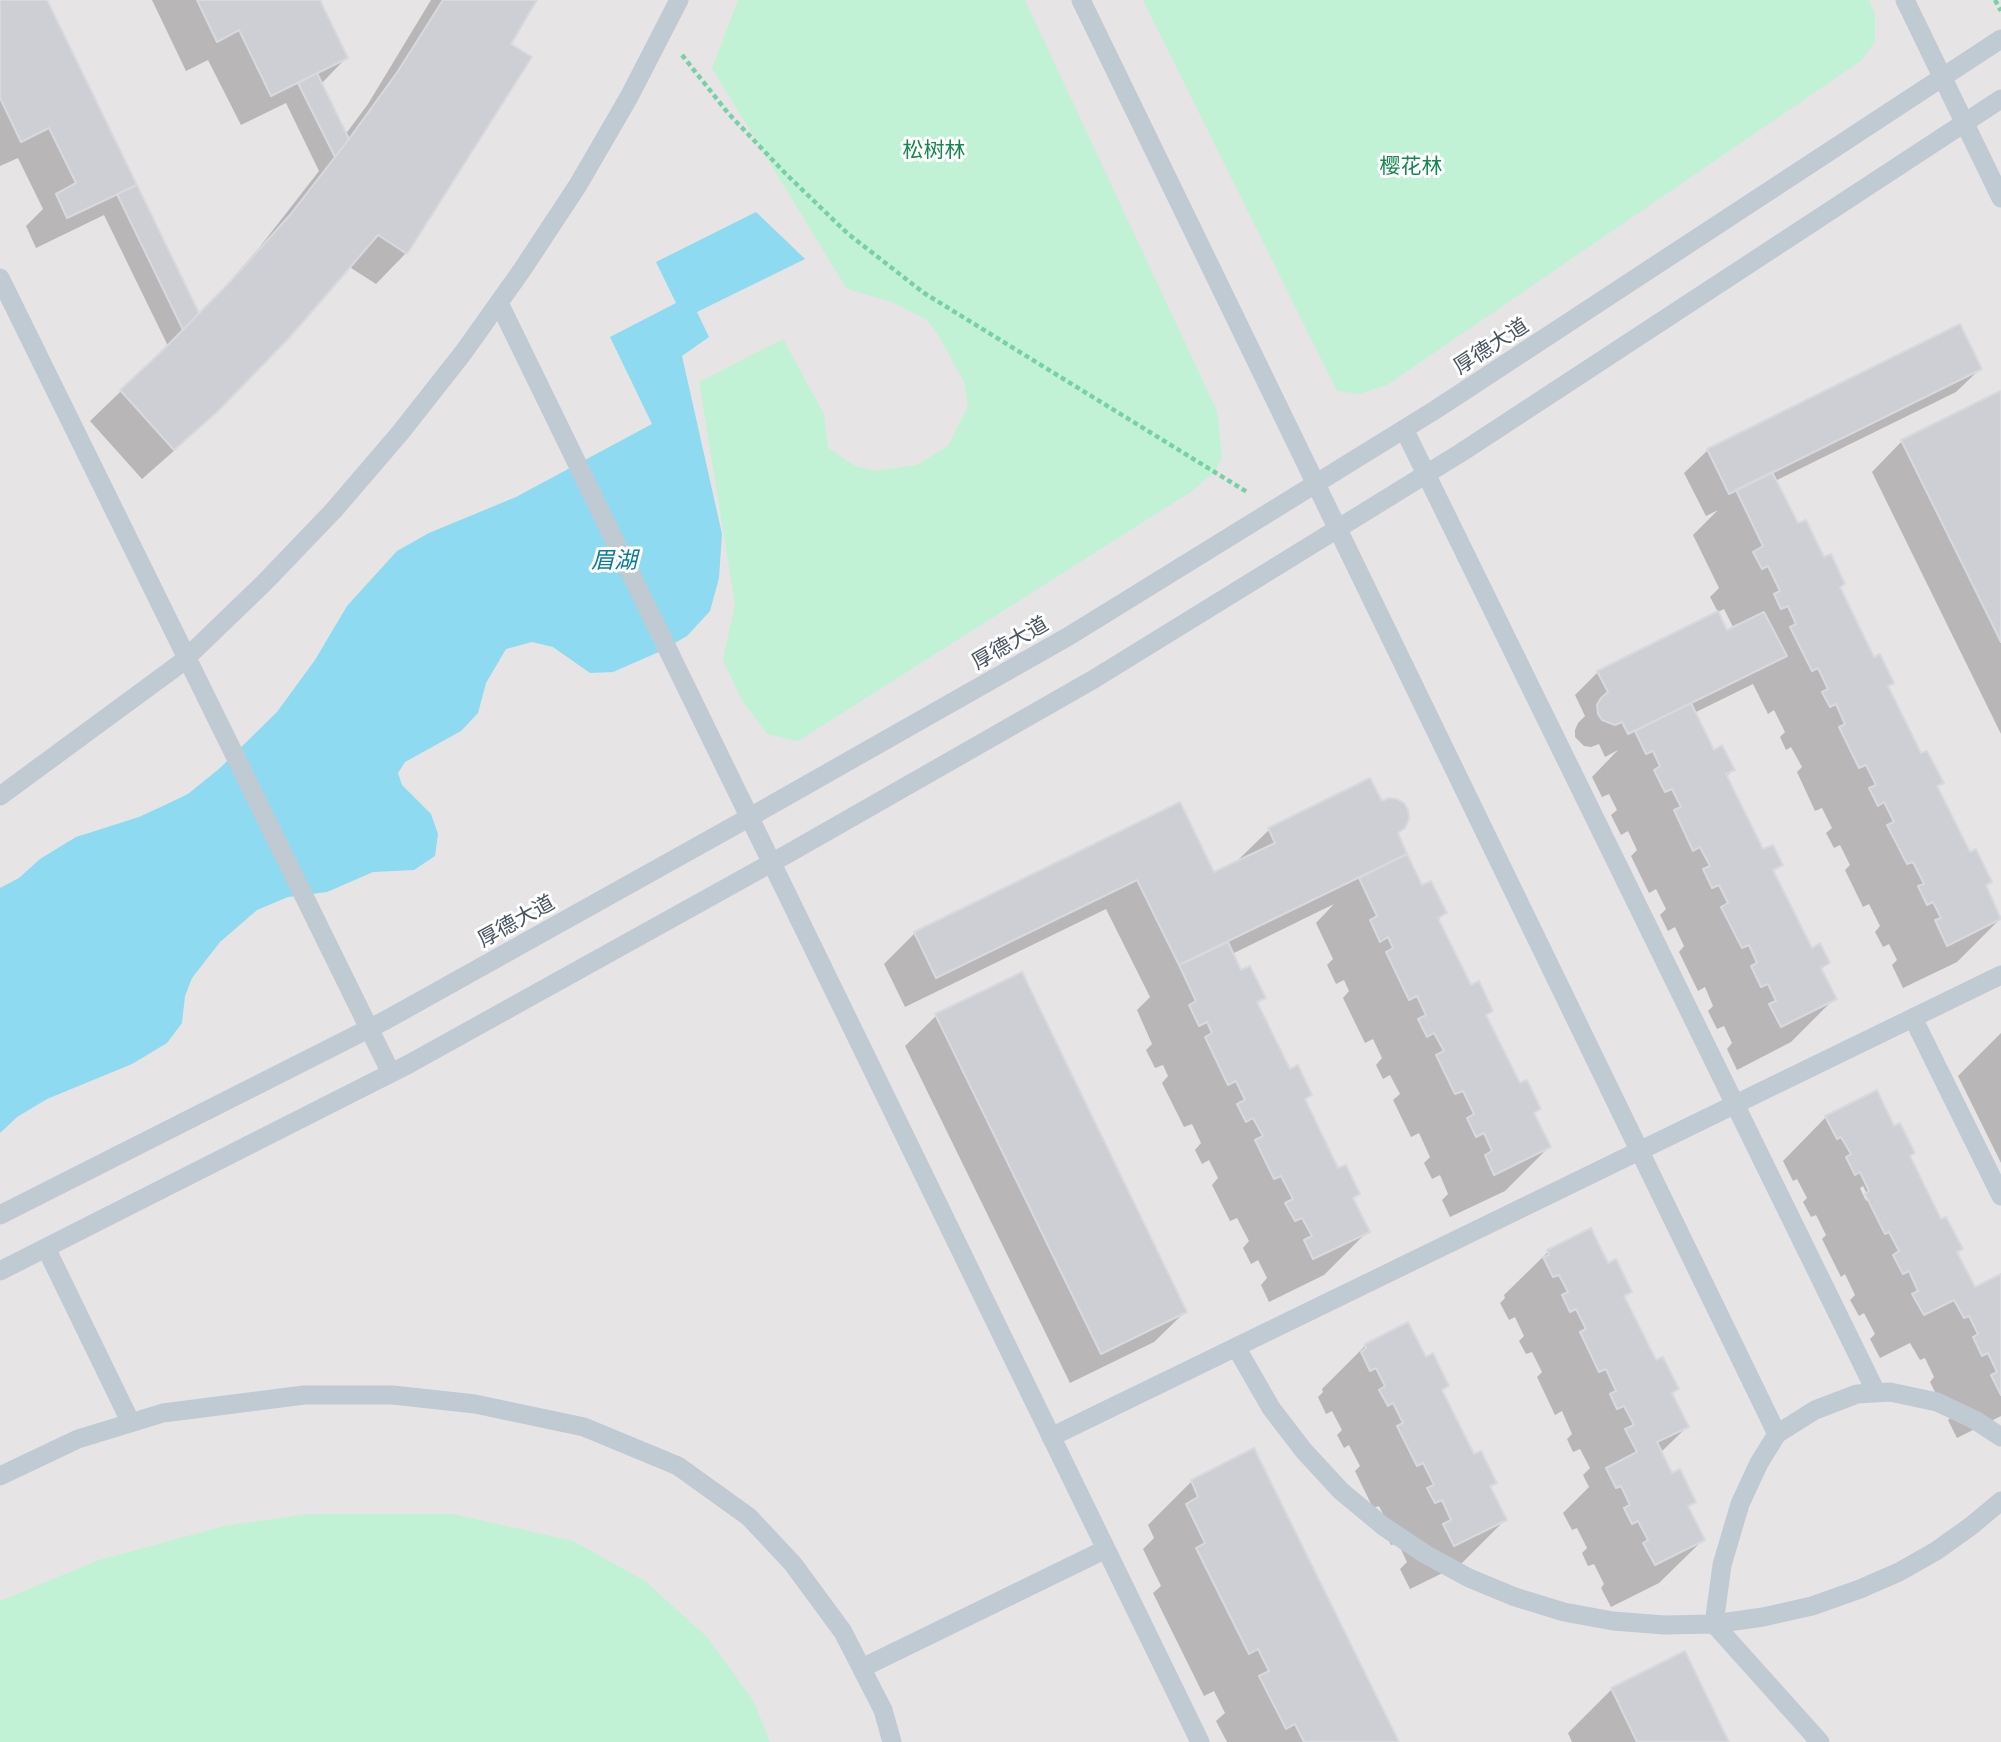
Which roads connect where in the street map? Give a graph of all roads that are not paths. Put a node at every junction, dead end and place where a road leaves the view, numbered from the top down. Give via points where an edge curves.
1 (679, 0) edge
2 (1081, 0) edge
3 (1905, 0) edge
4 (2001, 39) edge
5 (1942, 78) junction
6 (2001, 99) edge
7 (1964, 123) junction
8 (2001, 198) edge
9 (0, 278) edge
10 (499, 303) junction
11 (1404, 429) junction
12 (1425, 474) junction
13 (1315, 484) junction
14 (1337, 528) junction
15 (187, 657) junction
16 (0, 796) edge
17 (750, 817) junction
18 (772, 862) junction
19 (2001, 975) edge
20 (1913, 1018) junction
21 (369, 1029) junction
22 (391, 1073) junction
23 (1735, 1105) junction
24 (1640, 1151) junction
25 (2001, 1196) edge
26 (0, 1215) edge
27 (46, 1248) junction
28 (0, 1271) edge
29 (1237, 1347) junction
30 (1876, 1392) junction
31 (131, 1423) junction
32 (1777, 1434) junction
33 (1051, 1437) junction
34 (2001, 1437) edge
35 (0, 1476) edge
36 (2001, 1502) edge
37 (1105, 1549) junction
38 (1714, 1624) junction
39 (862, 1668) junction
40 (891, 1742) edge
41 (1200, 1742) edge
42 (1820, 1742) edge

1 - 10 lane via 578,185
2 - 13 lane
3 - 5 lane
4 - 5 lane, 厚德大道
5 - 7 lane
5 - 11 lane, 厚德大道
6 - 7 lane
7 - 8 lane
7 - 12 lane
9 - 15 lane
10 - 15 lane via 400,433 334,510
10 - 17 lane
11 - 12 lane
11 - 13 lane, 厚德大道
12 - 14 lane
12 - 23 lane
13 - 14 lane
13 - 17 lane, 厚德大道 via 1069,636
14 - 18 lane via 1094,679
14 - 24 lane
15 - 16 lane
15 - 21 lane
17 - 18 lane
17 - 21 lane, 厚德大道
18 - 22 lane
18 - 33 lane
19 - 20 lane
20 - 23 lane
20 - 25 lane
21 - 22 lane
21 - 26 lane, 厚德大道
22 - 27 lane
23 - 24 lane
23 - 30 lane
24 - 29 lane
24 - 32 lane
27 - 28 lane
27 - 31 lane
29 - 33 lane
29 - 38 lane via 1271,1408 1304,1451 1362,1509 1425,1554 1469,1578 1564,1612 1626,1622
30 - 32 lane via 1815,1410
30 - 34 lane via 1937,1402
31 - 35 lane via 78,1440
31 - 39 lane via 163,1413 304,1395 393,1395 475,1404 584,1427 678,1466 749,1517 793,1564 843,1632
32 - 38 lane via 1740,1504 1722,1565
33 - 37 lane
36 - 38 lane via 1936,1551 1860,1589 1763,1617
37 - 39 lane
37 - 41 lane
38 - 42 lane
39 - 40 lane via 883,1710

